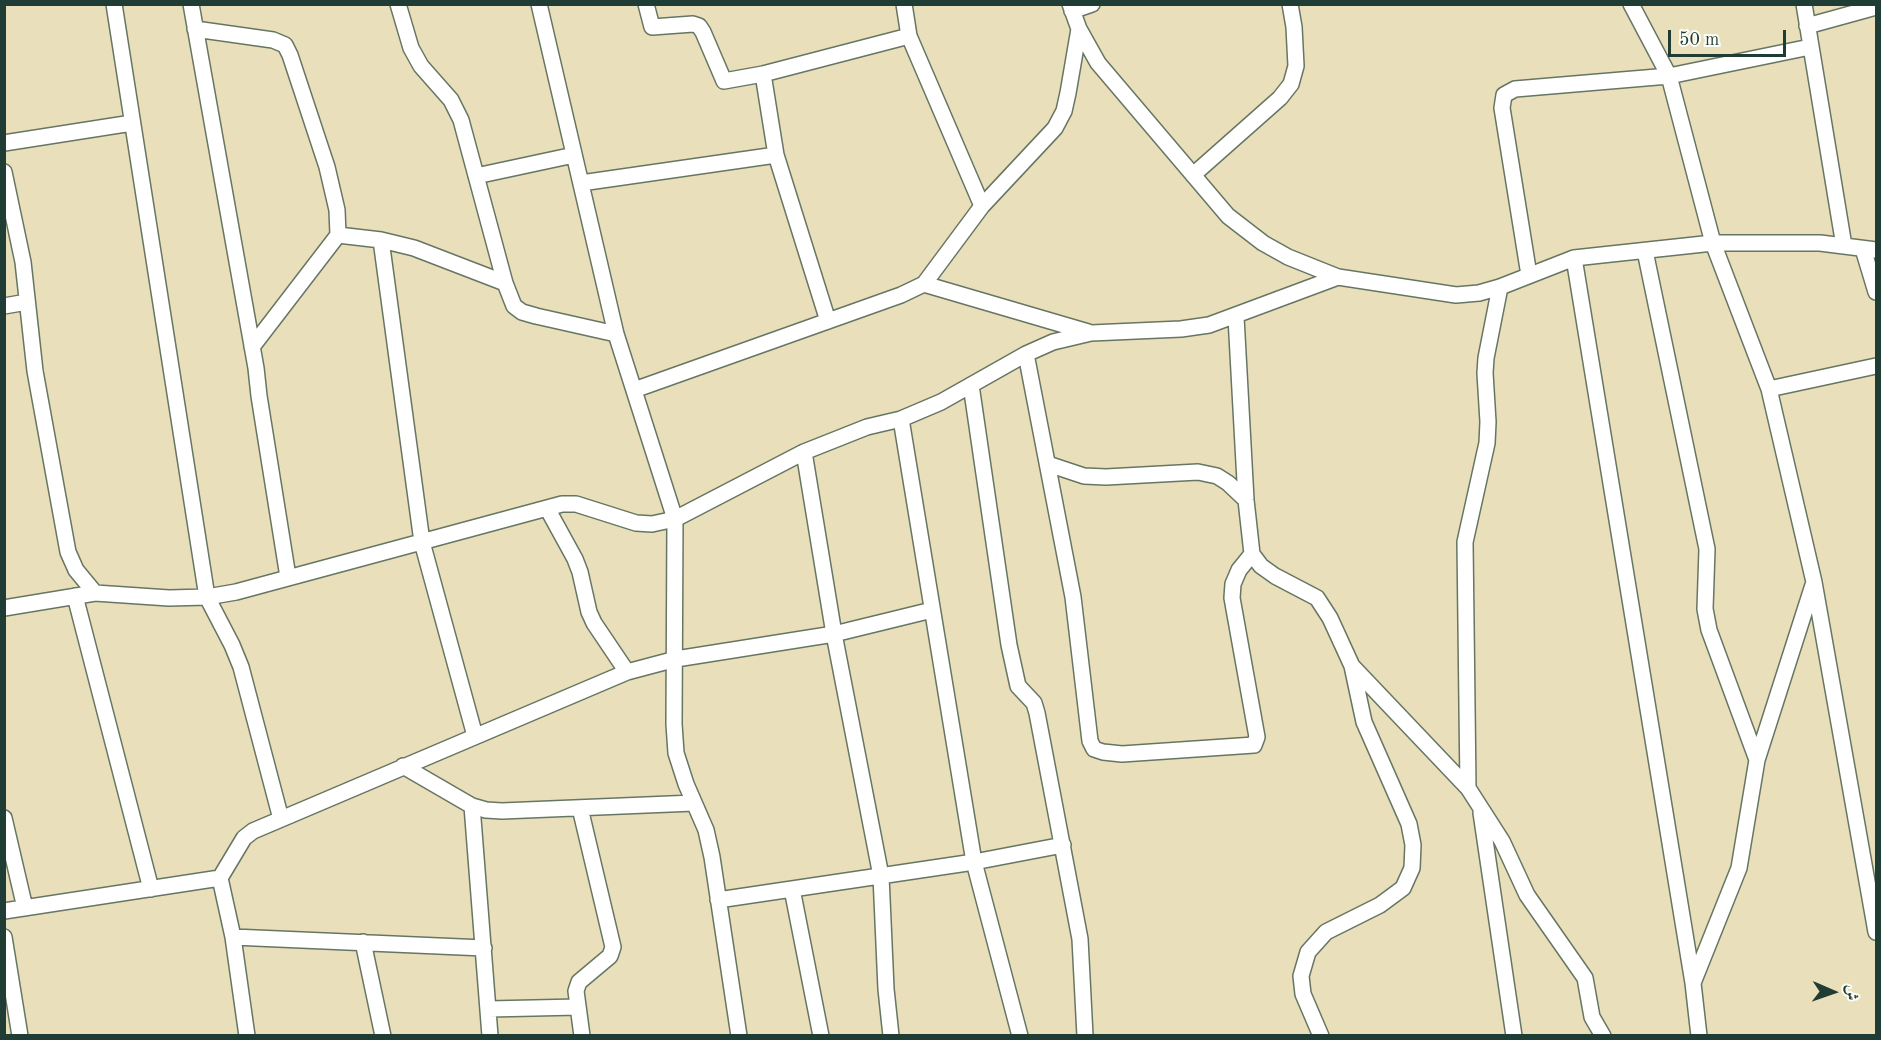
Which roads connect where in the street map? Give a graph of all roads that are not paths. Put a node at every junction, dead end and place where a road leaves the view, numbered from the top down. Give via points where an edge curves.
1 (114, 4) edge
2 (191, 4) edge
3 (398, 4) edge
4 (539, 4) edge
5 (646, 4) edge
6 (904, 4) edge
7 (1092, 4) edge
8 (1290, 4) edge
9 (1630, 4) edge
10 (1804, 4) edge
11 (1872, 7) edge
12 (1071, 8) edge
13 (1807, 26) junction
14 (195, 29) junction
15 (1079, 29) junction
16 (909, 36) junction
17 (1810, 47) junction
18 (763, 74) junction
19 (1669, 76) junction
20 (132, 123) junction
21 (4, 142) edge
22 (574, 155) junction
23 (776, 155) junction
24 (4, 172) edge
25 (1194, 175) junction
26 (476, 176) junction
27 (581, 183) junction
28 (982, 206) junction
29 (338, 235) junction
30 (381, 240) junction
31 (1713, 243) junction
32 (1844, 246) junction
33 (1870, 249) edge
34 (1645, 251) junction
35 (1574, 258) junction
36 (1529, 275) junction
37 (1338, 277) junction
38 (505, 283) junction
39 (924, 284) junction
40 (1500, 287) junction
41 (1876, 292) edge
42 (27, 302) junction
43 (4, 306) edge
44 (1236, 317) junction
45 (828, 321) junction
46 (1091, 333) junction
47 (616, 334) junction
48 (252, 347) junction
49 (1026, 354) junction
50 (1876, 366) edge
51 (971, 385) junction
52 (634, 390) junction
53 (1769, 390) junction
54 (900, 419) junction
55 (804, 452) junction
56 (1048, 464) junction
57 (1246, 500) junction
58 (547, 508) junction
59 (675, 519) junction
60 (422, 542) junction
61 (1252, 554) junction
62 (288, 577) junction
63 (1814, 582) junction
64 (95, 593) junction
65 (75, 596) junction
66 (207, 597) junction
67 (4, 608) edge
68 (932, 610) junction
69 (834, 634) junction
70 (676, 659) junction
71 (1352, 666) junction
72 (627, 672) junction
73 (475, 736) junction
74 (1757, 760) junction
75 (403, 766) junction
76 (1468, 788) junction
77 (694, 803) junction
78 (472, 806) junction
79 (1480, 807) junction
80 (580, 808) junction
81 (4, 818) edge
82 (281, 819) junction
83 (1063, 845) junction
84 (975, 862) junction
85 (881, 876) junction
86 (220, 878) junction
87 (152, 889) junction
88 (792, 889) junction
89 (718, 900) junction
90 (25, 908) junction
91 (4, 911) edge
92 (1876, 932) edge
93 (4, 937) edge
94 (233, 937) junction
95 (363, 942) junction
96 (484, 948) junction
97 (1693, 983) junction
98 (578, 1007) junction
99 (489, 1009) junction
100 (248, 1034) edge
101 (20, 1035) edge
102 (383, 1035) edge
103 (490, 1035) edge
104 (582, 1035) edge
105 (739, 1035) edge
106 (821, 1035) edge
107 (891, 1035) edge
108 (1020, 1035) edge
109 (1085, 1035) edge
110 (1321, 1035) edge
111 (1514, 1035) edge
112 (1603, 1035) edge
113 (1699, 1035) edge

1 - 20 street
2 - 14 street
3 - 26 street via 411,48 421,66 451,100 461,120
4 - 22 street
5 - 18 street via 652,27 699,26 724,81
6 - 16 street
7 - 12 street
8 - 25 street via 1296,66 1291,84
9 - 19 street
10 - 13 street
11 - 13 street
12 - 15 street
13 - 17 street
14 - 29 street via 285,45 327,167 338,210
14 - 48 street
15 - 25 street via 1098,63
15 - 28 street via 1064,111 1055,129
16 - 18 street
16 - 28 street
17 - 19 street
17 - 32 street
18 - 23 street
19 - 31 street
19 - 36 street via 1515,89 1504,95 1502,108
20 - 21 street
20 - 66 street
22 - 26 street
22 - 27 street
23 - 27 street
23 - 45 street
24 - 42 street via 23,262
25 - 37 street via 1228,216 1263,243
26 - 38 street
27 - 47 street
28 - 39 street
29 - 30 street
29 - 48 street
30 - 38 street via 414,248
30 - 60 street
31 - 32 street
31 - 34 street
31 - 53 street
32 - 33 street
33 - 41 street
34 - 35 street
34 - 74 street via 1707,549 1708,624
35 - 36 street
35 - 97 street
36 - 40 street
37 - 40 street via 1456,296
37 - 44 street
38 - 47 street via 514,306 522,312
39 - 45 street
39 - 46 street
40 - 76 street via 1486,358 1487,443 1466,542
42 - 43 street
42 - 64 street via 35,371 68,552 76,570
44 - 46 street via 1181,329
44 - 57 street
45 - 52 street
46 - 49 street via 1053,342
47 - 52 street
48 - 62 street
49 - 51 street
49 - 56 street
50 - 53 street
51 - 54 street
51 - 83 street via 1009,645 1018,687 1034,703 1037,713
52 - 59 street
53 - 63 street
54 - 55 street via 867,427
54 - 68 street
55 - 59 street
55 - 69 street
56 - 57 street via 1083,476 1198,472 1217,476
56 - 61 street via 1073,597 1094,749 1122,754 1254,745 1257,737 1232,598 1239,570
57 - 61 street
58 - 59 street via 576,504 636,523
58 - 60 street
58 - 72 street via 575,559 594,623
59 - 70 street
60 - 62 street
60 - 73 street
61 - 71 street via 1275,576 1317,598
62 - 66 street
63 - 74 street
63 - 92 street
64 - 65 street
64 - 66 street
65 - 67 street
65 - 87 street
66 - 82 street via 241,667
68 - 69 street
68 - 84 street
69 - 70 street
69 - 85 street
70 - 72 street
70 - 77 street via 676,753
71 - 76 street
71 - 110 street via 1364,722 1409,824 1412,868 1402,888 1380,905 1326,932 1308,952 1301,976 1302,994
72 - 73 street
73 - 75 street
74 - 97 street via 1739,868
75 - 78 street
75 - 82 street
76 - 79 street
77 - 80 street
77 - 89 street via 706,830
78 - 80 street via 502,811
78 - 96 street
79 - 111 street
79 - 112 street via 1502,841 1527,895 1585,978 1592,1017
80 - 98 street via 613,947 610,956 579,982
81 - 90 street
82 - 86 street via 244,838
83 - 84 street
83 - 109 street via 1080,939
84 - 85 street
84 - 108 street
85 - 88 street
85 - 107 street
86 - 87 street
86 - 94 street
87 - 90 street
88 - 89 street
88 - 106 street
89 - 105 street
90 - 91 street
93 - 101 street
94 - 95 street
94 - 100 street
95 - 96 street
95 - 102 street
96 - 99 street
97 - 113 street
98 - 99 street
98 - 104 street
99 - 103 street

